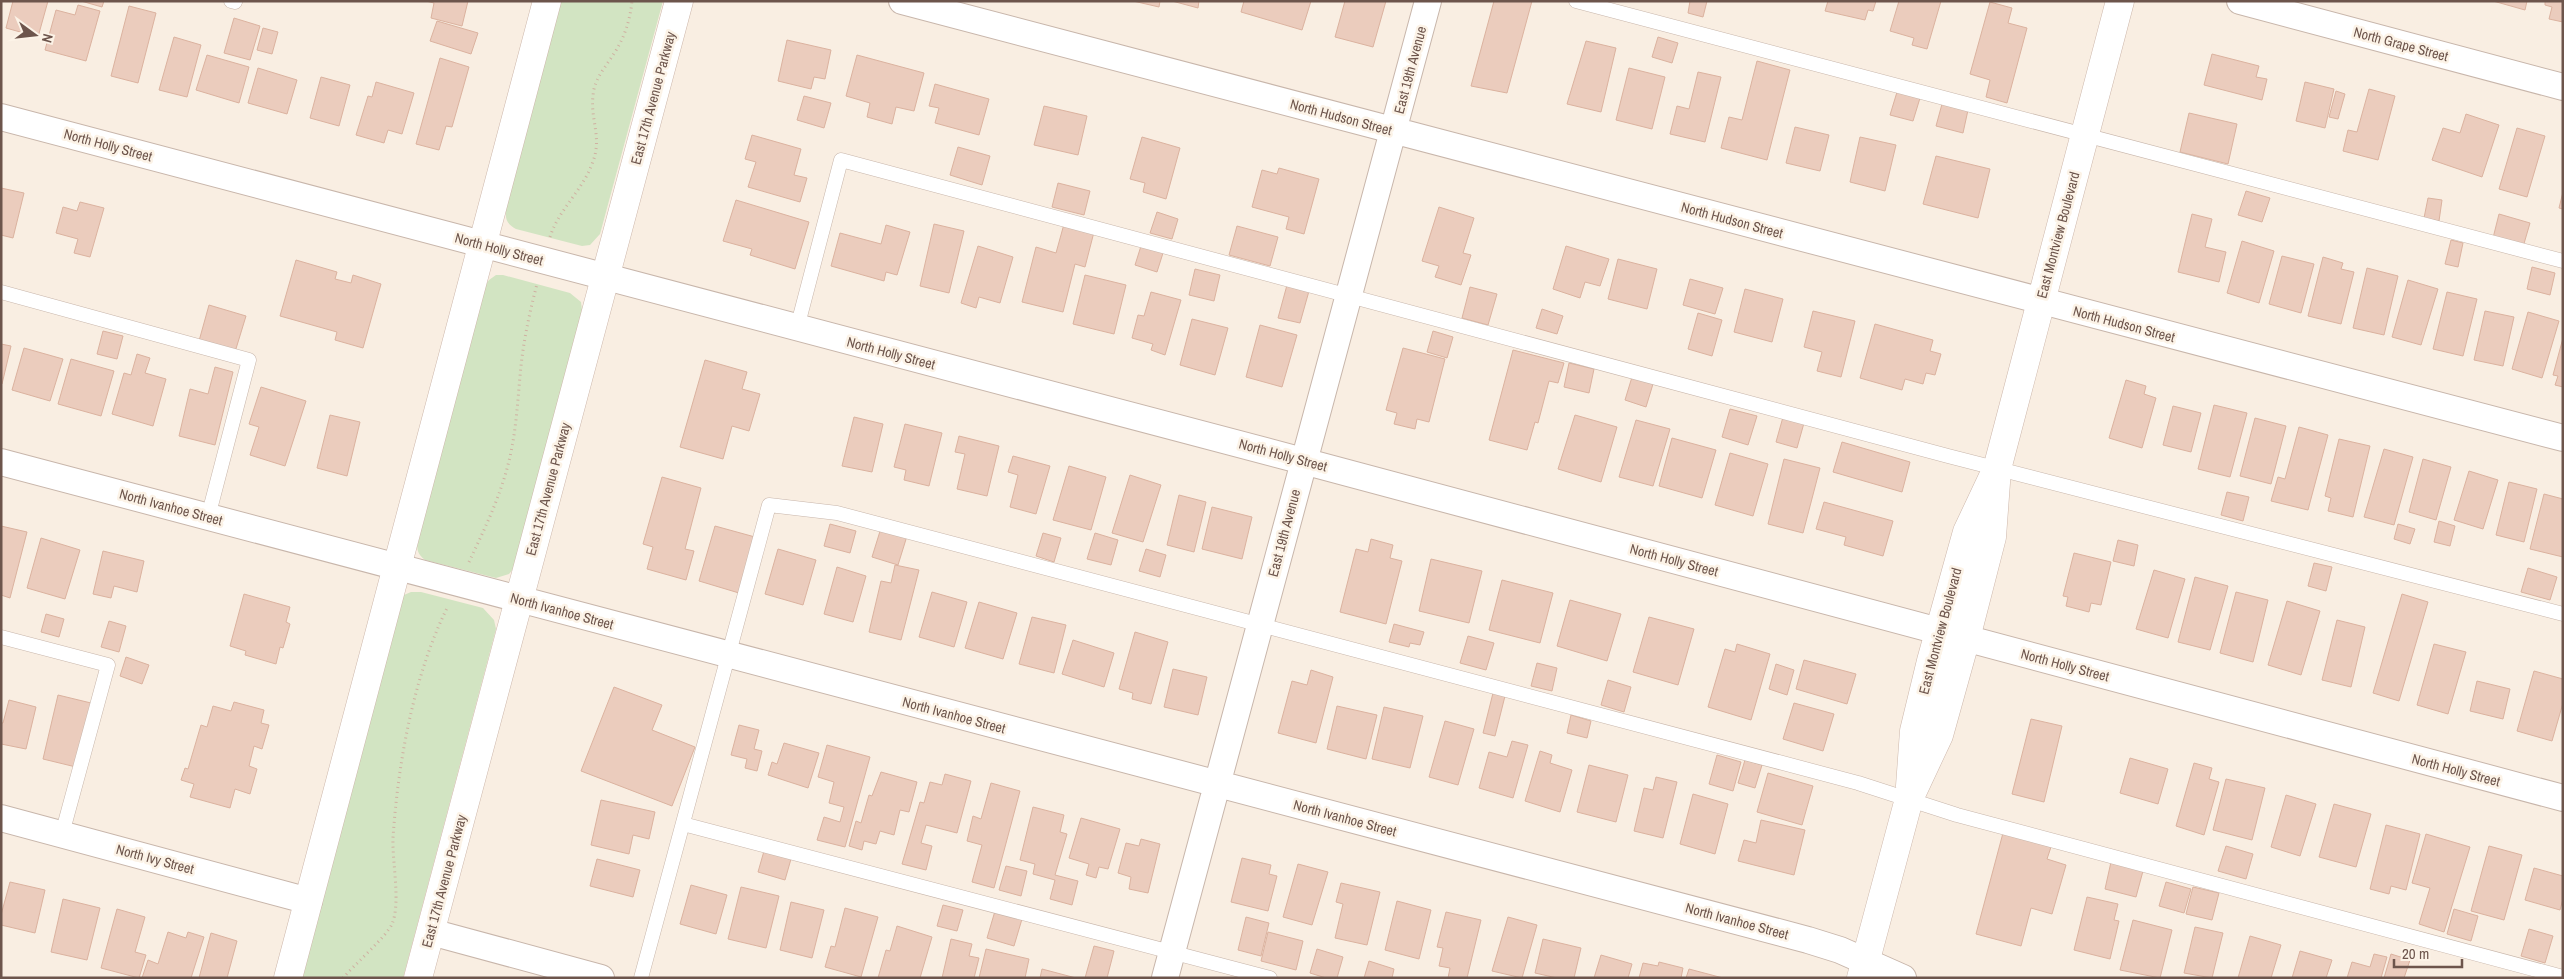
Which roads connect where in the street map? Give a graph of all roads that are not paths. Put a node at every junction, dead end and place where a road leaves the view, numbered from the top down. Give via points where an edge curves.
1 (547, 1) edge
2 (679, 1) edge
3 (902, 1) edge
4 (1428, 1) edge
5 (1576, 1) edge
6 (2120, 1) edge
7 (2240, 1) edge
8 (2563, 87) edge
9 (1, 117) edge
10 (1393, 131) junction
11 (2084, 135) junction
12 (482, 244) junction
13 (2563, 261) edge
14 (604, 277) junction
15 (1, 292) edge
16 (1348, 297) junction
17 (2040, 302) junction
18 (797, 328) junction
19 (2563, 438) edge
20 (1304, 461) junction
21 (1, 462) edge
22 (1997, 469) junction
23 (208, 517) junction
24 (397, 567) junction
25 (520, 599) junction
26 (2563, 614) edge
27 (1259, 626) junction
28 (1940, 631) junction
29 (1, 637) edge
30 (1966, 638) junction
31 (728, 656) junction
32 (1218, 784) junction
33 (2563, 798) edge
34 (1909, 799) junction
35 (1, 818) edge
36 (683, 824) junction
37 (62, 834) junction
38 (309, 901) junction
39 (430, 932) junction
40 (1172, 952) junction
41 (1863, 970) edge
42 (2563, 977) edge
43 (288, 978) edge
44 (418, 978) edge
45 (601, 978) edge
46 (642, 978) edge
47 (1165, 978) edge
48 (1270, 978) edge
49 (1903, 978) edge

1 - 12 main road
2 - 14 main road, East 17th Avenue Parkway
3 - 10 street, North Hudson Street
4 - 10 street, East 19th Avenue
5 - 11 lane
6 - 11 main road, East Montview Boulevard
7 - 8 street, North Grape Street
9 - 12 street, North Holly Street
10 - 16 street, East 19th Avenue
10 - 17 street, North Hudson Street
11 - 13 lane
11 - 17 main road, East Montview Boulevard
12 - 14 street, North Holly Street
12 - 24 main road
14 - 18 street, North Holly Street
14 - 25 main road, East 17th Avenue Parkway
15 - 23 lane via 249,360
16 - 18 lane via 841,160
16 - 20 street, East 19th Avenue
16 - 22 lane
17 - 19 street, North Hudson Street
17 - 22 main road, East Montview Boulevard
18 - 20 street, North Holly Street
20 - 27 street, East 19th Avenue
20 - 28 street, North Holly Street
21 - 23 street, North Ivanhoe Street
22 - 26 lane
22 - 28 main road, East Montview Boulevard via 1967,532
22 - 30 main road, East Montview Boulevard via 1992,537
23 - 24 street, North Ivanhoe Street
24 - 25 street, North Ivanhoe Street
24 - 38 main road
25 - 31 street, North Ivanhoe Street
25 - 39 main road, East 17th Avenue Parkway
27 - 31 lane via 837,513 770,505
27 - 32 street, East 19th Avenue
27 - 34 lane via 1848,780
28 - 30 street, North Holly Street
28 - 34 main road, East Montview Boulevard via 1914,731
29 - 37 lane via 108,666
30 - 33 street, North Holly Street
30 - 34 main road, East Montview Boulevard via 1939,735
31 - 32 street, North Ivanhoe Street
31 - 36 lane
32 - 40 street, East 19th Avenue
32 - 41 street, North Ivanhoe Street via 1808,940
34 - 41 main road, East Montview Boulevard
34 - 42 lane via 1957,815
35 - 37 street, North Ivy Street
36 - 40 lane
36 - 46 lane
37 - 38 street, North Ivy Street
38 - 43 main road
39 - 44 main road, East 17th Avenue Parkway
39 - 45 street
40 - 47 street, East 19th Avenue
40 - 48 lane
41 - 49 street, North Ivanhoe Street

